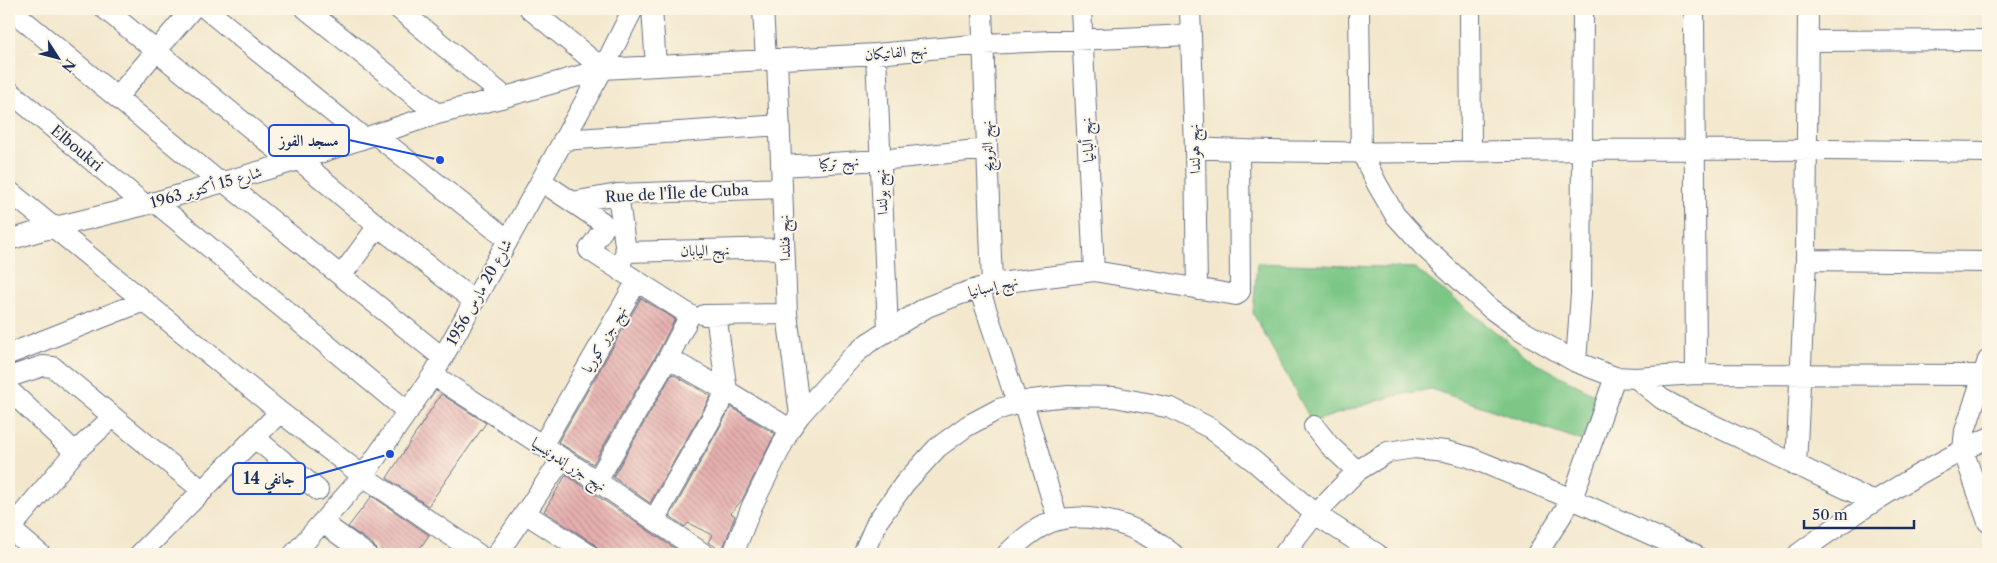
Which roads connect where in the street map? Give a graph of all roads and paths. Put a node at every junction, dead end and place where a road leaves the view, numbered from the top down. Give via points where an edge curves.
1 (10, 9) edge
2 (105, 9) edge
3 (192, 9) edge
4 (206, 9) edge
5 (306, 9) edge
6 (399, 9) edge
7 (530, 9) edge
8 (633, 9) edge
9 (652, 9) edge
10 (763, 9) edge
11 (982, 9) edge
12 (1082, 9) edge
13 (1190, 9) edge
14 (1359, 9) edge
15 (1470, 9) edge
16 (1583, 9) edge
17 (1694, 9) edge
18 (1808, 9) edge
19 (1190, 35) junction
20 (1082, 39) junction
21 (1988, 40) edge
22 (1808, 41) junction
23 (984, 44) junction
24 (155, 51) junction
25 (876, 54) junction
26 (772, 60) junction
27 (656, 66) junction
28 (603, 69) junction
29 (9, 91) edge
30 (118, 97) junction
31 (505, 97) junction
32 (437, 114) junction
33 (780, 125) junction
34 (370, 137) junction
35 (563, 140) junction
36 (1195, 148) junction
37 (987, 149) junction
38 (1694, 149) junction
39 (1807, 149) junction
40 (1239, 150) junction
41 (1583, 150) junction
42 (1361, 152) junction
43 (1471, 152) junction
44 (1988, 152) edge
45 (295, 160) junction
46 (880, 160) junction
47 (781, 166) junction
48 (541, 181) junction
49 (221, 182) junction
50 (782, 188) junction
51 (9, 191) edge
52 (618, 194) junction
53 (572, 202) junction
54 (150, 203) junction
55 (378, 226) junction
56 (55, 228) junction
57 (9, 240) edge
58 (508, 240) junction
59 (784, 248) junction
60 (622, 260) junction
61 (1806, 260) junction
62 (1988, 262) edge
63 (1094, 271) junction
64 (341, 276) junction
65 (637, 281) junction
66 (986, 286) junction
67 (1197, 289) junction
68 (144, 300) junction
69 (474, 301) junction
70 (787, 314) junction
71 (690, 315) junction
72 (716, 315) junction
73 (888, 330) junction
74 (9, 354) edge
75 (668, 358) junction
76 (1576, 362) junction
77 (438, 367) junction
78 (1986, 367) edge
79 (1696, 374) junction
80 (1801, 374) junction
81 (9, 377) edge
82 (1615, 377) junction
83 (1636, 378) junction
84 (9, 390) edge
85 (727, 391) junction
86 (1020, 402) junction
87 (280, 412) junction
88 (408, 412) junction
89 (113, 417) junction
90 (795, 422) junction
91 (1314, 426) dead end
92 (255, 438) junction
93 (1988, 438) edge
94 (542, 446) junction
95 (1963, 450) junction
96 (75, 452) junction
97 (562, 458) junction
98 (1796, 466) junction
99 (1357, 471) junction
100 (363, 476) junction
101 (597, 481) junction
102 (318, 490) dead end
103 (203, 491) junction
104 (1572, 498) junction
105 (1872, 501) junction
106 (525, 512) junction
107 (1315, 514) junction
108 (654, 520) junction
109 (1058, 520) junction
110 (1988, 522) edge
111 (323, 523) junction
112 (9, 529) edge
113 (696, 552) edge
114 (40, 554) edge
115 (140, 554) edge
116 (294, 554) edge
117 (366, 554) edge
118 (478, 554) edge
119 (498, 554) edge
120 (588, 554) edge
121 (733, 554) edge
122 (863, 554) edge
123 (1007, 554) edge
124 (1173, 554) edge
125 (1284, 554) edge
126 (1376, 554) edge
127 (1537, 554) edge
128 (1694, 554) edge
129 (1798, 554) edge

1 - 30 street, نهج جزر إندونيسيا
2 - 24 street
3 - 24 street
4 - 34 street
5 - 32 street
6 - 31 street
7 - 28 street
8 - 28 street, شارع 20 مارس 1956
9 - 27 street
10 - 26 street, نهج فنلندا
11 - 23 street, نهج النرويج
12 - 20 street, نهج ألبانيا
13 - 19 street, نهج هولندا
14 - 42 street
15 - 43 street
16 - 41 street
17 - 38 street
18 - 22 street
19 - 20 street, نهج الفاتيكان
19 - 36 street, نهج هولندا
20 - 23 street, نهج الفاتيكان
20 - 63 street, نهج ألبانيا
21 - 22 street
22 - 39 street
23 - 25 street, نهج الفاتيكان
23 - 37 street, نهج النرويج
24 - 30 street
24 - 45 street
25 - 26 street, نهج الفاتيكان
25 - 46 street, نهج بولندا
26 - 27 street, نهج الفاتيكان
26 - 33 street, نهج فنلندا
27 - 28 street, نهج الفاتيكان
28 - 31 street, شارع 15 أكتوبر 1963
28 - 35 street, شارع 20 مارس 1956
29 - 54 street, Elboukri
30 - 49 street, نهج جزر إندونيسيا
31 - 32 street, شارع 15 أكتوبر 1963
32 - 34 street, شارع 15 أكتوبر 1963
33 - 35 street
33 - 47 street, نهج فنلندا
34 - 45 street, شارع 15 أكتوبر 1963
34 - 58 street
35 - 48 street, شارع 20 مارس 1956
36 - 40 street
36 - 67 street, نهج هولندا
37 - 46 street, نهج تركيا
37 - 66 street, نهج النرويج
38 - 39 street
38 - 41 street
38 - 79 street
39 - 44 street
39 - 61 street
40 - 42 street
40 - 67 street, نهج إسبانيا via 1240,291 1230,295
41 - 43 street
41 - 76 street via 1581,294
42 - 43 street
42 - 76 street via 1395,215 1424,247 1490,308
45 - 49 street, شارع 15 أكتوبر 1963
45 - 55 street
46 - 47 street, نهج تركيا
46 - 73 street, نهج بولندا
47 - 50 street, نهج فنلندا
48 - 53 street
48 - 58 street, شارع 20 مارس 1956
49 - 54 street, شارع 15 أكتوبر 1963
49 - 64 street, نهج جزر إندونيسيا
50 - 52 street, Rue de l'Île de Cuba
50 - 59 street, نهج فنلندا
51 - 56 street
52 - 53 street, Rue de l'Île de Cuba
52 - 60 street
53 - 60 street via 604,225 589,250
54 - 56 street, شارع 15 أكتوبر 1963
54 - 88 street, Elboukri
55 - 64 street
55 - 69 street
56 - 57 street, شارع 15 أكتوبر 1963
56 - 68 street
58 - 69 street, شارع 20 مارس 1956
59 - 60 street, نهج اليابان
59 - 70 street, نهج فنلندا
60 - 65 street
61 - 62 street
61 - 80 street
63 - 66 street, نهج إسبانيا
63 - 67 street, نهج إسبانيا
64 - 77 street, نهج جزر إندونيسيا
65 - 71 street
65 - 94 street, نهج جزر كوريا
66 - 73 street, نهج إسبانيا via 927,308
66 - 86 street, نهج النرويج
68 - 74 street
68 - 87 street
69 - 77 street, شارع 20 مارس 1956
70 - 72 street
70 - 90 street, نهج فنلندا
71 - 72 street
71 - 75 street
72 - 85 street
73 - 90 street, نهج إسبانيا via 853,356
75 - 85 street
75 - 101 street
76 - 82 street
77 - 88 street, شارع 20 مارس 1956
77 - 94 street, نهج جزر إندونيسيا
78 - 80 street
78 - 95 street via 1965,431
79 - 80 street
79 - 83 street
80 - 98 street
81 - 89 street via 43,366 53,367
82 - 83 street
82 - 104 street
83 - 98 street via 1662,399
84 - 96 street
85 - 90 street
85 - 108 street
86 - 107 street via 1068,396 1115,397 1171,408 1210,428
86 - 109 street, نهج النرويج
86 - 122 street via 967,426 937,448 904,483 877,522
87 - 92 street
87 - 100 street
88 - 100 street, شارع 20 مارس 1956
89 - 96 street
89 - 103 street
90 - 121 street, نهج إسبانيا via 752,506
91 - 99 street
92 - 102 street
92 - 103 street
93 - 95 street
94 - 97 street, نهج جزر إندونيسيا
95 - 105 street
95 - 110 street
96 - 112 street
97 - 101 street, نهج جزر إندونيسيا
97 - 106 street
98 - 105 street
99 - 104 street via 1388,452 1414,448 1445,451 1469,457
99 - 107 street
100 - 111 street, شارع 20 مارس 1956
100 - 118 street
101 - 108 street, نهج جزر إندونيسيا
103 - 115 street
104 - 127 street
104 - 128 street
105 - 129 street
106 - 119 street
106 - 120 street
107 - 125 street
107 - 126 street
108 - 113 street, نهج جزر إندونيسيا
109 - 123 street via 1020,541
109 - 124 street via 1078,518 1118,524 1136,530
111 - 116 street, شارع 20 مارس 1956
111 - 117 street
112 - 114 street

